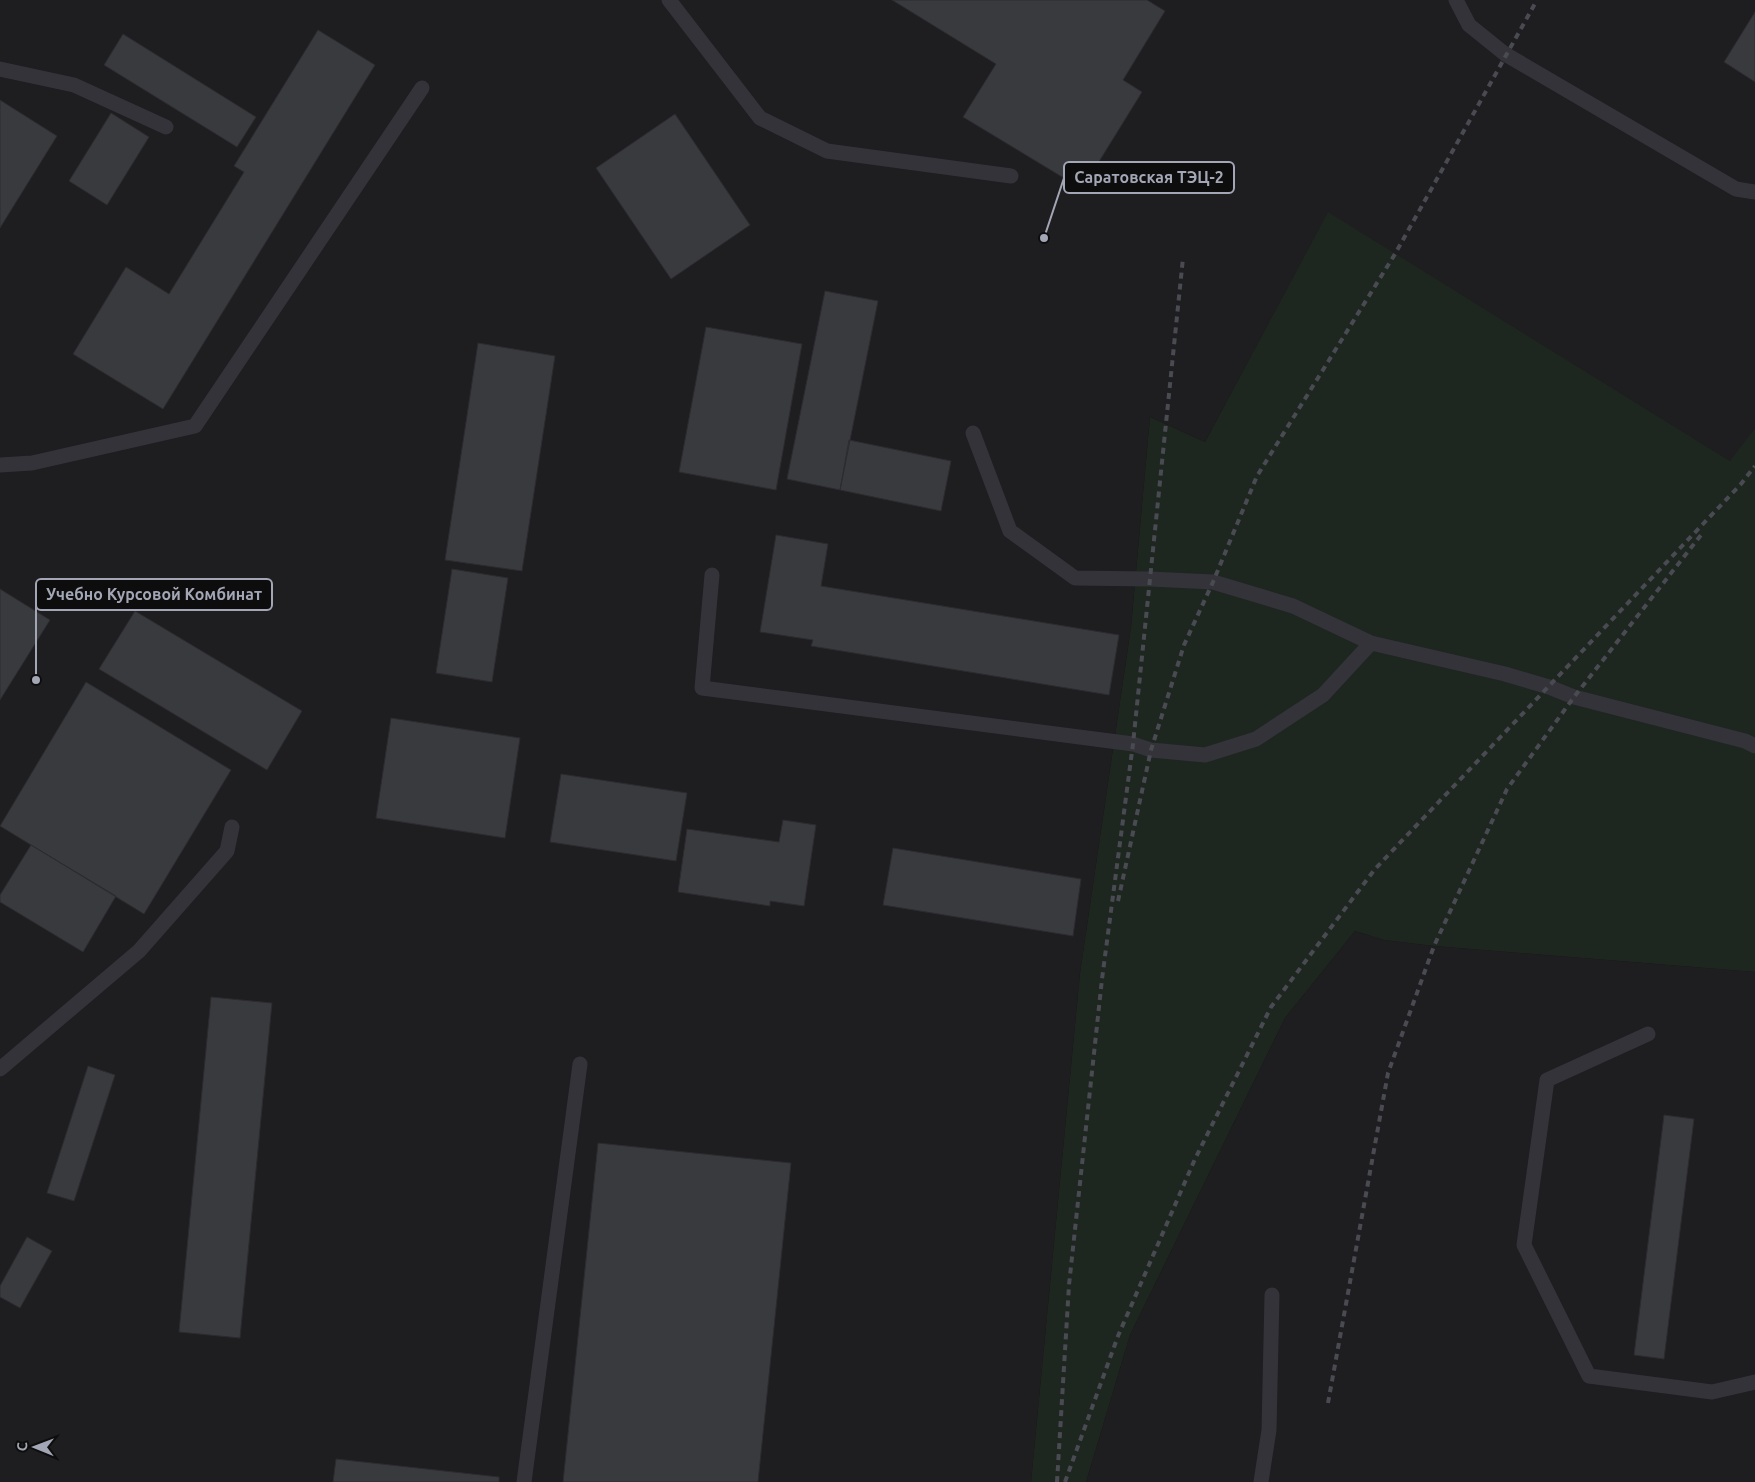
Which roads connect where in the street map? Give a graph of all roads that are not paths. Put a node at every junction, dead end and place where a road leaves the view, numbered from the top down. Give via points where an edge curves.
1 (669, 0) edge
2 (1456, 0) edge
3 (0, 69) edge
4 (422, 88) dead end
5 (166, 127) dead end
6 (1010, 176) dead end
7 (1755, 192) edge
8 (973, 433) dead end
9 (0, 465) edge
10 (712, 575) dead end
11 (1372, 643) junction
12 (1755, 746) edge
13 (232, 827) dead end
14 (1648, 1034) dead end
15 (580, 1064) dead end
16 (0, 1069) edge
17 (1272, 1295) dead end
18 (1755, 1382) edge
19 (524, 1482) edge
20 (1261, 1482) edge

1 - 6 lane via 760,118 827,151
2 - 7 lane via 1470,24 1505,54 1736,189
3 - 5 lane via 74,84
4 - 9 lane via 194,426 32,462
8 - 11 lane via 1010,532 1075,578 1213,582 1293,606
10 - 11 lane via 702,688 1133,744 1151,750 1205,755 1256,739 1323,695
11 - 12 lane via 1505,674 1574,697
13 - 16 lane via 227,851 139,951
14 - 18 lane via 1547,1080 1524,1245 1589,1376 1712,1392
15 - 19 lane
17 - 20 lane via 1269,1430

